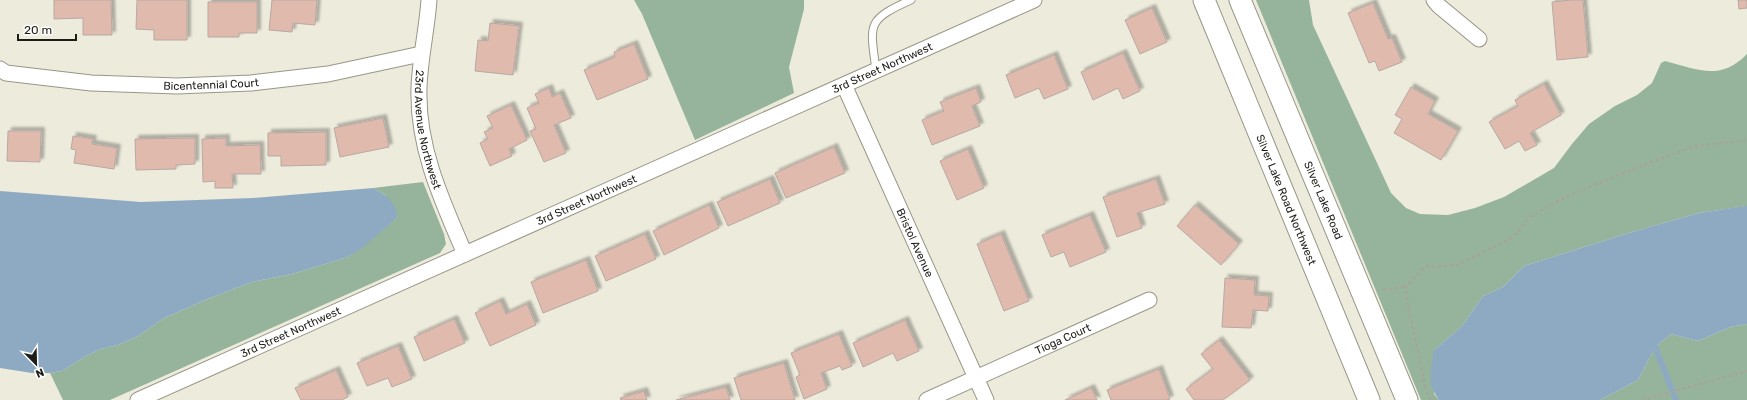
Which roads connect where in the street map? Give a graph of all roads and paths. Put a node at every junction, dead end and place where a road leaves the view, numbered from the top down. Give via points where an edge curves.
1 (429, 0) edge
2 (911, 0) edge
3 (1034, 0) edge
4 (1204, 0) edge
5 (1240, 0) edge
6 (1434, 0) edge
7 (1479, 39) dead end
8 (421, 54) junction
9 (0, 69) edge
10 (876, 70) junction
11 (844, 84) junction
12 (1747, 140) edge
13 (465, 254) junction
14 (1405, 287) junction
15 (1379, 290) dead end
16 (1149, 300) dead end
17 (1747, 371) edge
18 (976, 378) junction
19 (138, 400) edge
20 (927, 400) edge
21 (986, 400) edge
22 (1369, 400) edge
23 (1407, 400) edge
24 (1431, 400) edge
25 (1642, 400) edge

1 - 8 street, 23rd Avenue Northwest
2 - 10 lane via 877,18 871,34
3 - 10 street, 3rd Street Northwest
4 - 22 main road, Silver Lake Road Northwest
5 - 23 main road, Silver Lake Road
6 - 7 street
8 - 9 street, Bicentennial Court via 328,74 251,83 177,86 91,83 6,73
8 - 13 street, 23rd Avenue Northwest via 419,89 428,159
10 - 11 street, 3rd Street Northwest
11 - 13 street, 3rd Street Northwest
11 - 18 street, Bristol Avenue
12 - 14 path via 1695,146 1572,194 1531,216 1513,238 1457,265 1425,266
13 - 19 street, 3rd Street Northwest
14 - 15 path
14 - 24 path via 1426,390
16 - 18 street, Tioga Court
17 - 25 path
18 - 20 street, Tioga Court
18 - 21 street, Bristol Avenue

